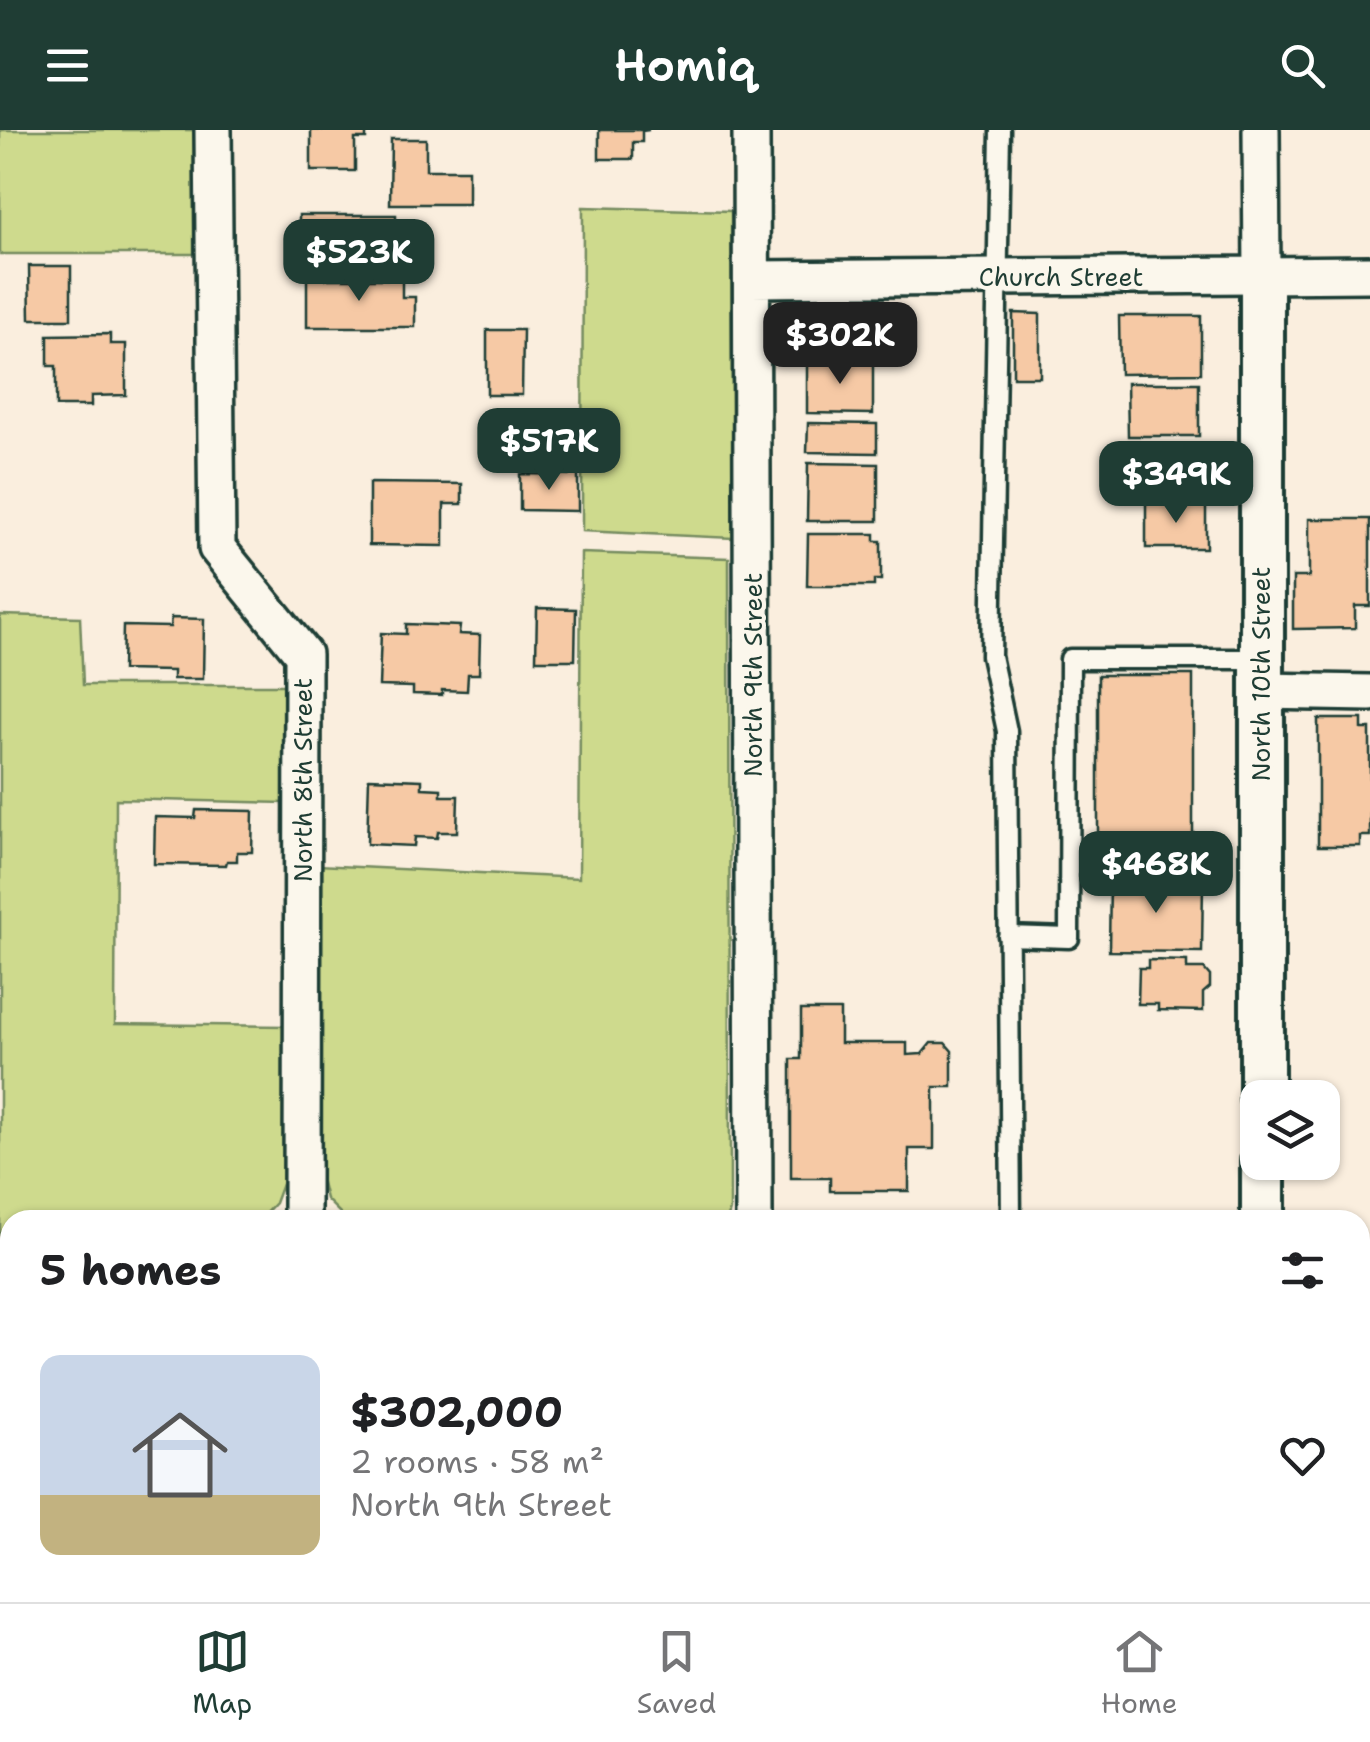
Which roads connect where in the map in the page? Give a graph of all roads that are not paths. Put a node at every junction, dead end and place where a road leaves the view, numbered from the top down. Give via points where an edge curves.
1 (213, 130) edge
2 (751, 130) edge
3 (1000, 130) edge
4 (1261, 130) edge
5 (1370, 274) edge
6 (1262, 275) junction
7 (999, 277) junction
8 (752, 278) junction
9 (1261, 675) junction
10 (1370, 692) edge
11 (1008, 936) junction
12 (1262, 1080) edge
13 (1263, 1180) edge
14 (302, 1210) edge
15 (754, 1210) edge
16 (1011, 1210) edge
17 (1264, 1210) edge

1 - 14 street, North 8th Street via 217,548 303,654
2 - 8 street, North 9th Street
3 - 7 lane
4 - 6 street, North 10th Street
5 - 6 street, Church Street
6 - 7 street, Church Street
6 - 9 street, North 10th Street
7 - 8 street, Church Street
7 - 11 lane via 992,656 1007,731
8 - 15 street, North 9th Street
9 - 10 street
9 - 11 lane via 1070,660 1069,938
9 - 12 street, North 10th Street
11 - 16 lane
13 - 17 street

